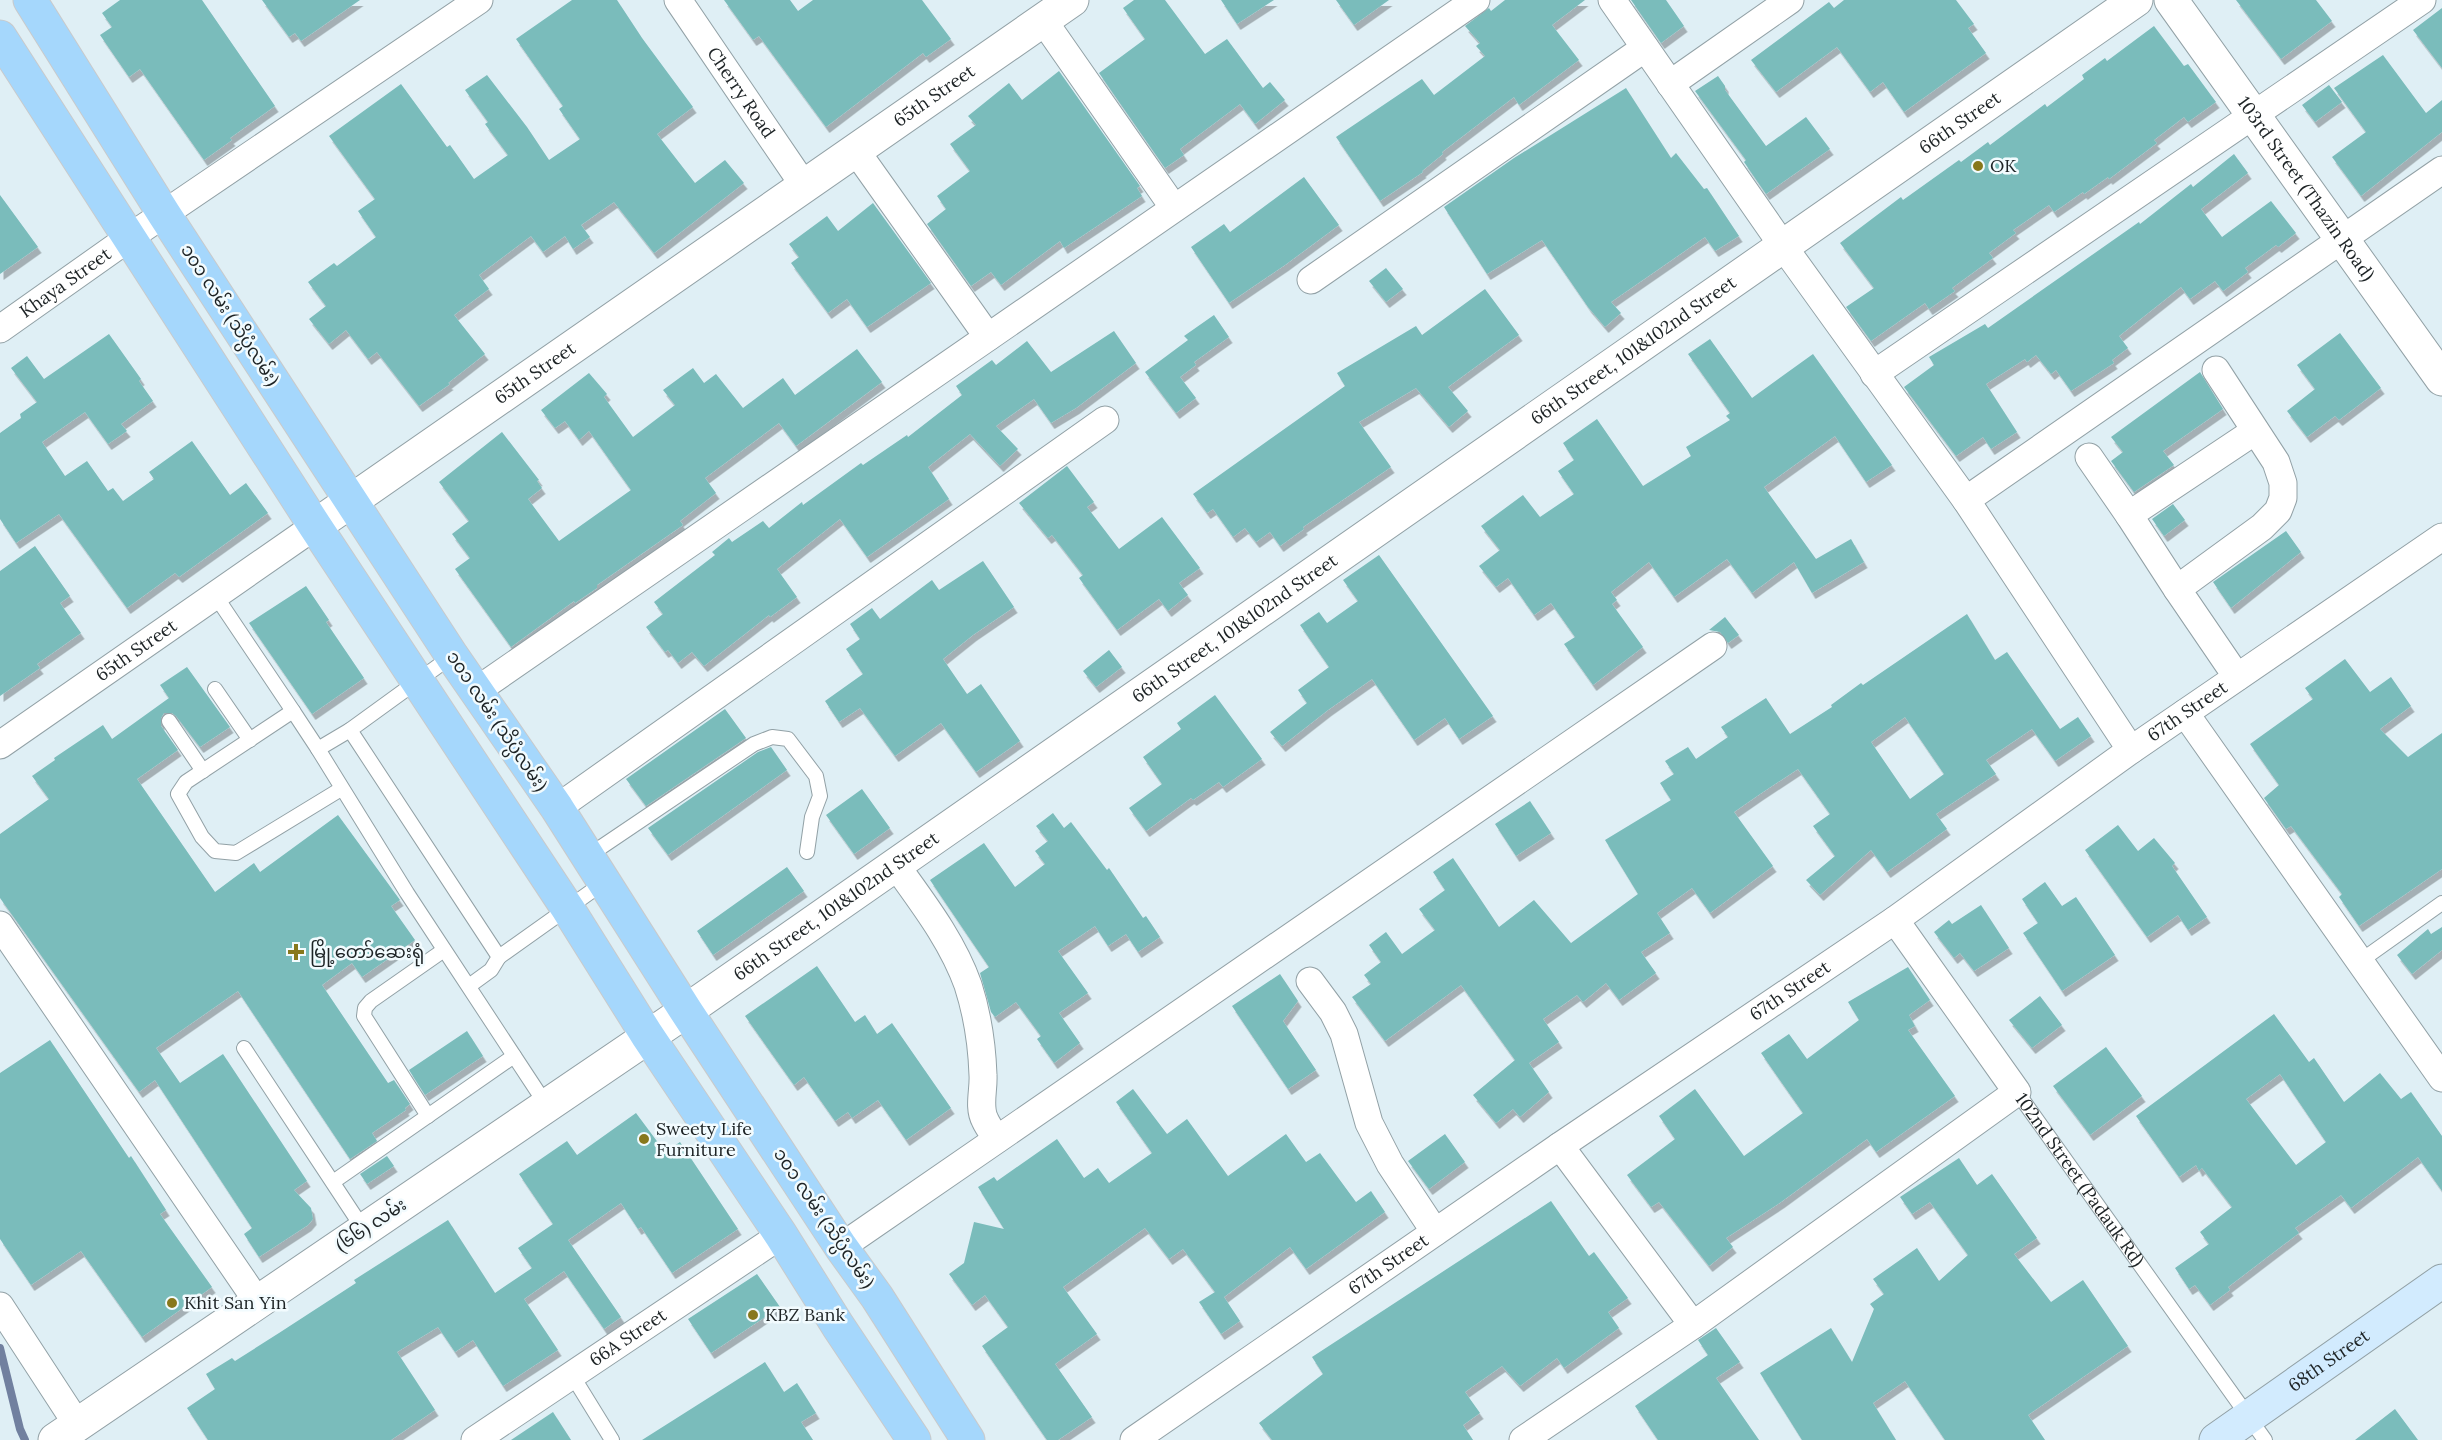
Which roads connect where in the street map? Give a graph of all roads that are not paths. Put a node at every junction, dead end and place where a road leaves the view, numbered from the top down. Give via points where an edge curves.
1 (30, 0) edge
2 (479, 0) edge
3 (678, 0) edge
4 (1072, 0) edge
5 (1612, 0) edge
6 (1790, 0) edge
7 (2136, 0) edge
8 (2171, 0) edge
9 (2422, 0) edge
10 (1464, 3) edge
11 (1043, 20) junction
12 (0, 37) edge
13 (1645, 48) junction
14 (1670, 84) junction
15 (2253, 116) junction
16 (856, 151) junction
17 (2442, 170) edge
18 (805, 187) junction
19 (1174, 208) junction
20 (164, 214) junction
21 (130, 237) junction
22 (2343, 240) junction
23 (1783, 246) junction
24 (1311, 280) dead end
25 (0, 329) edge
26 (988, 337) junction
27 (2216, 370) dead end
28 (2440, 372) edge
29 (1874, 374) junction
30 (1105, 420) dead end
31 (2255, 431) junction
32 (2089, 457) dead end
33 (1966, 500) junction
34 (353, 501) junction
35 (2128, 515) junction
36 (315, 526) junction
37 (2442, 537) edge
38 (2177, 589) junction
39 (215, 595) junction
40 (1713, 646) dead end
41 (452, 656) junction
42 (2237, 677) junction
43 (418, 681) junction
44 (215, 689) dead end
45 (476, 691) junction
46 (293, 711) junction
47 (2185, 713) junction
48 (169, 722) dead end
49 (350, 730) junction
50 (250, 740) junction
51 (0, 745) edge
52 (318, 749) junction
53 (2131, 750) junction
54 (202, 771) junction
55 (341, 789) junction
56 (557, 808) junction
57 (807, 852) dead end
58 (895, 864) junction
59 (595, 870) junction
60 (2442, 903) edge
61 (568, 909) junction
62 (1895, 920) junction
63 (0, 925) edge
64 (444, 950) junction
65 (499, 957) junction
66 (2359, 962) junction
67 (1310, 981) dead end
68 (469, 986) junction
69 (686, 1011) junction
70 (647, 1035) junction
71 (244, 1048) dead end
72 (514, 1056) junction
73 (2442, 1078) edge
74 (2017, 1092) junction
75 (548, 1107) junction
76 (428, 1116) junction
77 (998, 1139) junction
78 (1560, 1146) junction
79 (333, 1182) junction
80 (364, 1230) junction
81 (1435, 1232) junction
82 (781, 1235) junction
83 (841, 1247) junction
84 (2442, 1281) edge
85 (877, 1297) junction
86 (257, 1301) junction
87 (0, 1306) edge
88 (1693, 1325) junction
89 (838, 1326) junction
90 (572, 1375) junction
91 (2257, 1428) edge
92 (66, 1432) edge
93 (490, 1436) edge
94 (612, 1440) edge
95 (914, 1440) edge
96 (968, 1440) edge
97 (1134, 1440) edge
98 (1523, 1440) edge
99 (2216, 1440) edge

1 - 20 main road, ၁၀၁ လမ်း (သိပ္ပံလမ်း)
2 - 20 street, Khaya Street
3 - 18 street, Cherry Road
4 - 11 street, 65th Street
5 - 13 street
6 - 14 street
7 - 23 street, 66th Street
8 - 15 street, 103rd Street (Thazin Road)
9 - 15 street
10 - 19 street
11 - 16 street, 65th Street
11 - 19 street
12 - 21 main road
13 - 14 street
13 - 24 street
14 - 23 street
15 - 22 street, 103rd Street (Thazin Road)
15 - 29 street
16 - 18 street, 65th Street
16 - 26 street
17 - 22 street
18 - 34 street, 65th Street
19 - 26 street
20 - 21 street, Khaya Street
20 - 34 main road, ၁၀၁ လမ်း (သိပ္ပံလမ်း)
21 - 25 street, Khaya Street
21 - 36 main road
22 - 28 street, 103rd Street (Thazin Road)
22 - 33 street
23 - 29 street
23 - 58 street, 66th Street, 101&102nd Street
26 - 45 street
27 - 31 street
29 - 33 street
30 - 56 street
31 - 35 street
31 - 38 street via 2276,462 2283,483 2278,511
32 - 35 street
33 - 53 street
34 - 36 street, 65th Street
34 - 41 main road, ၁၀၁ လမ်း (သိပ္ပံလမ်း)
35 - 38 street
36 - 39 street, 65th Street
36 - 43 main road
37 - 42 street, 67th Street
38 - 42 street
39 - 46 lane
39 - 51 street, 65th Street
40 - 77 street
41 - 43 lane
41 - 45 main road, ၁၀၁ လမ်း (သိပ္ပံလမ်း)
42 - 47 street, 67th Street
43 - 49 lane
43 - 61 main road
44 - 50 lane
45 - 56 main road, ၁၀၁ လမ်း (သိပ္ပံလမ်း)
46 - 50 lane
46 - 52 lane
47 - 53 street, 67th Street
47 - 66 street
48 - 54 lane
49 - 52 lane
49 - 65 lane
50 - 54 lane
52 - 55 lane
53 - 62 street, 67th Street
54 - 55 lane via 186,782 178,794 202,837 215,851 236,852
55 - 64 lane
56 - 59 main road, ၁၀၁ လမ်း (သိပ္ပံလမ်း)
57 - 59 lane via 812,817 820,796 816,776 788,739 772,736 754,744
58 - 69 street, 66th Street, 101&102nd Street
58 - 77 street via 938,924 968,985 982,1058 984,1120
59 - 61 lane
59 - 69 main road, ၁၀၁ လမ်း (သိပ္ပံလမ်း)
60 - 66 lane
61 - 65 lane
61 - 70 main road
62 - 74 street, 102nd Street (Padauk Rd)
62 - 78 street, 67th Street
63 - 86 street
64 - 68 lane
64 - 76 lane via 370,1001 364,1016
65 - 68 lane via 491,970
66 - 73 street
67 - 81 street via 1344,1034 1369,1123 1390,1164
68 - 72 lane
69 - 70 street, (၆၆) လမ်း
69 - 83 main road, ၁၀၁ လမ်း (သိပ္ပံလမ်း)
70 - 75 street, (၆၆) လမ်း
70 - 82 main road
71 - 79 lane
72 - 75 lane
72 - 76 lane
74 - 88 street
74 - 91 lane, 102nd Street (Padauk Rd)
75 - 80 street, (၆၆) လမ်း
76 - 79 lane
77 - 83 street
78 - 81 street, 67th Street
78 - 88 street
79 - 80 lane
80 - 86 street, (၆၆) လမ်း
81 - 97 street, 67th Street
82 - 89 main road
82 - 90 street, 66A Street
83 - 85 main road, ၁၀၁ လမ်း (သိပ္ပံလမ်း)
84 - 91 main road, 68th Street
85 - 89 main road
85 - 96 main road, ၁၀၁ လမ်း (သိပ္ပံလမ်း)
86 - 92 street, (၆၆) လမ်း
87 - 92 street
88 - 98 street
89 - 95 main road
90 - 93 street, 66A Street
90 - 94 lane
91 - 99 main road, 68th Street

